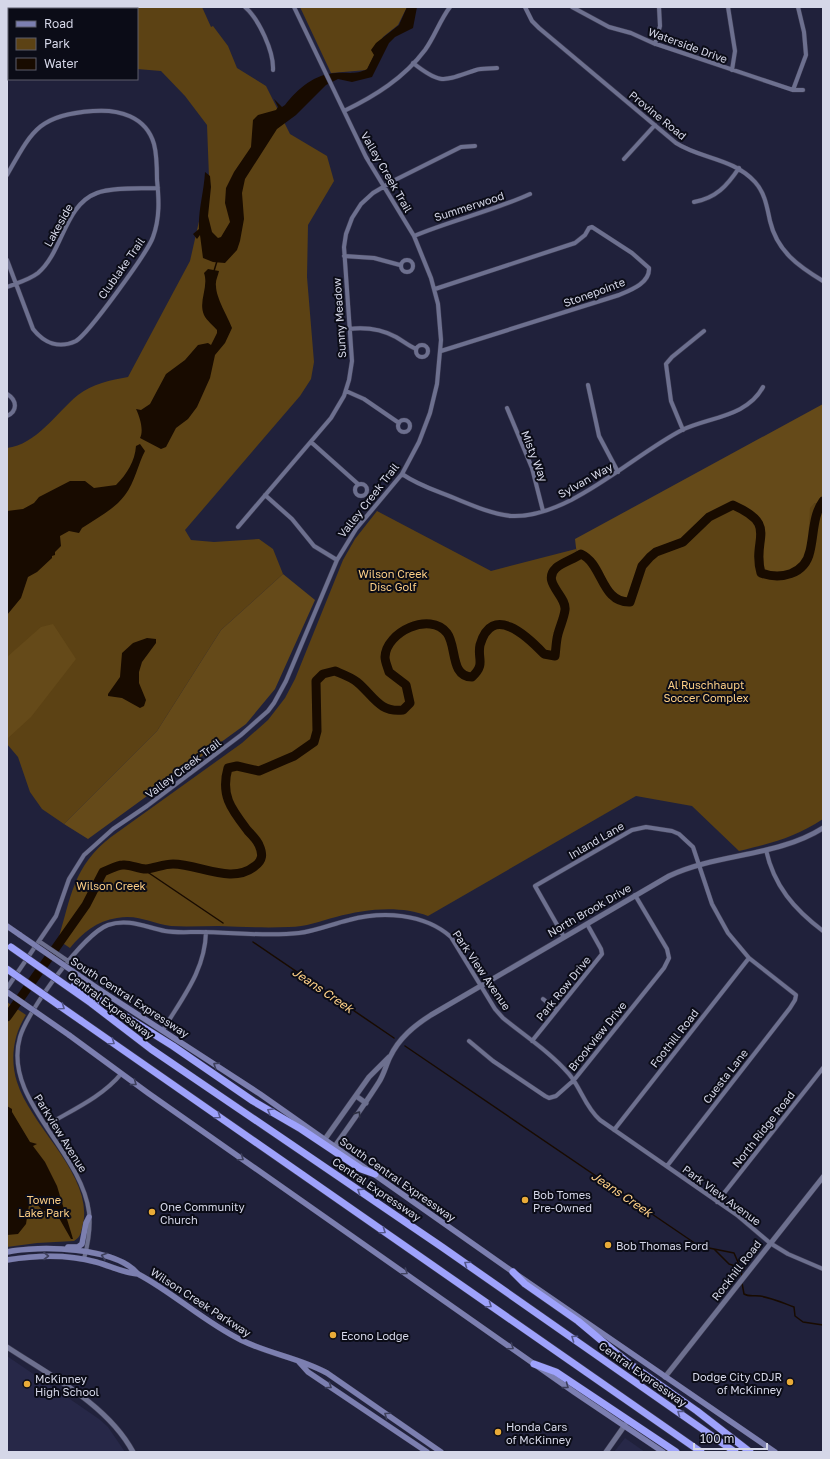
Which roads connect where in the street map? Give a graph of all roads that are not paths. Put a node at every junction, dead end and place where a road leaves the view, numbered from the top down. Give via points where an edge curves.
1 (245, 7) edge
2 (294, 7) edge
3 (450, 7) edge
4 (525, 7) edge
5 (572, 7) edge
6 (659, 7) edge
7 (728, 7) edge
8 (798, 7) edge
9 (655, 44) junction
10 (412, 63) junction
11 (497, 68) dead end
12 (273, 70) dead end
13 (732, 70) junction
14 (793, 90) junction
15 (803, 90) dead end
16 (344, 111) junction
17 (655, 125) junction
18 (475, 146) dead end
19 (624, 159) dead end
20 (738, 168) junction
21 (7, 175) edge
22 (383, 186) junction
23 (158, 188) junction
24 (530, 194) dead end
25 (694, 202) dead end
26 (414, 236) junction
27 (344, 256) junction
28 (7, 260) edge
29 (400, 265) dead end
30 (823, 281) edge
31 (15, 284) junction
32 (7, 286) edge
33 (435, 289) junction
34 (349, 329) junction
35 (704, 331) dead end
36 (416, 349) dead end
37 (441, 351) junction
38 (588, 385) dead end
39 (763, 387) dead end
40 (346, 391) junction
41 (7, 394) edge
42 (507, 408) dead end
43 (7, 416) edge
44 (399, 423) dead end
45 (683, 430) junction
46 (311, 442) junction
47 (618, 472) junction
48 (402, 474) junction
49 (358, 484) dead end
50 (265, 495) junction
51 (543, 511) junction
52 (238, 527) dead end
53 (337, 560) junction
54 (823, 829) edge
55 (766, 850) junction
56 (699, 866) junction
57 (635, 895) junction
58 (587, 924) junction
59 (7, 926) edge
60 (823, 931) edge
61 (206, 932) junction
62 (564, 936) junction
63 (40, 942) junction
64 (9, 946) edge
65 (749, 958) junction
66 (68, 961) junction
67 (7, 969) edge
68 (481, 986) junction
69 (7, 988) edge
70 (7, 992) edge
71 (796, 996) joint
72 (543, 999) dead end
73 (93, 1000) junction
74 (558, 1010) junction
75 (163, 1030) junction
76 (469, 1041) dead end
77 (532, 1041) junction
78 (390, 1057) junction
79 (823, 1068) edge
80 (121, 1074) junction
81 (574, 1080) junction
82 (356, 1096) junction
83 (366, 1103) junction
84 (47, 1125) junction
85 (614, 1130) junction
86 (325, 1139) junction
87 (335, 1146) junction
88 (667, 1166) junction
89 (375, 1174) junction
90 (823, 1177) edge
91 (717, 1202) junction
92 (89, 1217) junction
93 (770, 1243) junction
94 (23, 1249) junction
95 (7, 1252) edge
96 (86, 1253) junction
97 (84, 1259) junction
98 (7, 1260) edge
99 (823, 1269) edge
100 (513, 1272) junction
101 (138, 1274) junction
102 (7, 1347) edge
103 (299, 1362) junction
104 (534, 1364) junction
105 (665, 1377) junction
106 (625, 1425) junction
107 (133, 1452) edge
108 (427, 1452) edge
109 (440, 1452) edge
110 (606, 1452) edge
111 (663, 1452) edge
112 (676, 1452) edge
113 (701, 1452) edge
114 (735, 1452) edge
115 (750, 1452) edge
116 (775, 1452) edge

1 - 12 street via 256,20 272,54
2 - 16 street, Valley Creek Trail
3 - 10 street via 425,50
4 - 17 street, Provine Road via 539,28
5 - 9 street, Waterside Drive via 601,24
6 - 9 street via 660,26
7 - 13 street via 735,51
8 - 14 street via 806,55
9 - 13 street, Waterside Drive
10 - 11 street via 428,74 444,79 459,77 477,70
10 - 16 street via 376,95
13 - 14 street, Waterside Drive
14 - 15 street, Waterside Drive
16 - 22 street, Valley Creek Trail
17 - 19 street
17 - 20 street, Provine Road via 682,146
18 - 22 street, Sunny Meadow via 461,146
20 - 25 street via 718,193
20 - 30 street, Provine Road via 759,187 774,232 783,250 793,261
21 - 23 street, Clublake Trail via 29,138 49,121 68,113 112,110 133,117 150,135 155,148
22 - 26 street, Valley Creek Trail
22 - 27 street, Sunny Meadow via 369,196 355,213 346,234
23 - 31 street, Lakeside via 104,191 88,198 74,213 44,267 32,277
23 - 31 street, Clublake Trail via 158,218 148,248 81,338 68,344 58,344 40,337 32,326
24 - 26 street, Summerwood
26 - 33 street, Valley Creek Trail
27 - 29 street via 374,258
27 - 34 street, Sunny Meadow
28 - 31 street, Clublake Trail
31 - 32 street, Lakeside
33 - 37 street, Valley Creek Trail via 440,316
33 - 37 street, Stonepointe via 575,243 592,227 632,253 649,268 649,274 644,281 619,295
34 - 36 street via 381,331
34 - 40 street, Sunny Meadow via 351,365
35 - 45 street via 666,364 671,401
37 - 48 street, Valley Creek Trail via 430,413 419,442
38 - 47 street via 599,436
39 - 45 street, Sylvan Way via 759,395 735,412
40 - 44 street via 364,399
40 - 46 street, Sunny Meadow via 335,412
41 - 43 street via 14,400 15,406 12,413
42 - 51 street, Misty Way via 532,468
45 - 47 street, Sylvan Way
46 - 49 street
46 - 50 street, Sunny Meadow
47 - 51 street, Sylvan Way via 569,500
48 - 51 street, Sylvan Way via 431,490 495,513 518,516
48 - 53 street, Valley Creek Trail via 356,529
50 - 52 street, Sunny Meadow
50 - 53 street via 292,519 314,546
53 - 63 street, Valley Creek Trail via 286,681 268,712 147,806 113,829 84,855 69,879 56,916
54 - 55 street, North Brook Drive
55 - 56 street, North Brook Drive
55 - 60 street via 774,878 782,891 797,909
56 - 57 street, North Brook Drive via 674,874
56 - 62 street, Inland Lane via 695,850 679,834 641,827 632,830 535,886
56 - 65 street, Inland Lane via 719,919
57 - 58 street, North Brook Drive
57 - 81 street, Brookview Drive via 667,949 669,958
58 - 62 street, North Brook Drive
58 - 74 street, Park Row Drive via 602,954
59 - 75 main road, South Central Expressway, bridge
61 - 66 street, Park View Avenue via 172,932 136,923 116,923 94,933
61 - 68 street, Park View Avenue via 292,933 316,930 362,917 416,918 434,925 451,937
61 - 75 street via 201,964
62 - 68 street, North Brook Drive
63 - 66 street
63 - 69 street, Valley Creek Trail
64 - 73 highway, Central Expressway, bridge
65 - 71 street, Inland Lane
65 - 85 street, Foothill Road
66 - 84 street, Parkview Avenue via 29,1018 18,1043 19,1073 25,1091
67 -> 113 highway, bridge
68 - 77 street, Park View Avenue via 503,1018
68 - 78 street, North Brook Drive via 416,1025 402,1038
70 - 80 main road, bridge
71 - 88 street, Cuesta Lane via 790,1008
72 - 74 street
89 -> 73 highway via 361,1169 253,1101 173,1046
114 -> 73 highway, Central Expressway via 455,1256 151,1049
74 - 77 street, Park Row Drive
86 -> 75 main road, South Central Expressway
76 - 81 street, Brookview Drive via 493,1061 548,1098 556,1096
77 - 81 street, Park View Avenue via 560,1064
78 - 82 street, North Brook Drive via 375,1070
78 - 83 street, North Brook Drive via 382,1077
79 - 91 street, North Ridge Road
80 - 84 street via 99,1094
80 -> 104 main road
81 - 85 street, Park View Avenue via 591,1110
82 - 83 street
82 - 86 street, North Brook Drive
87 -> 83 street, North Brook Drive
84 - 92 street, Parkview Avenue via 80,1180 86,1196
85 - 88 street, Park View Avenue
86 - 87 main road, South Central Expressway
87 - 89 main road, South Central Expressway
88 - 91 street, Park View Avenue
89 - 100 main road, South Central Expressway
90 - 93 street, Rockhill Road
91 - 93 street, Park View Avenue
92 - 94 main road via 83,1241 79,1246 34,1246
92 - 96 street, Parkview Avenue
93 - 99 street, Park View Avenue
93 - 105 street, Rockhill Road
94 - 95 main road, Wilson Creek Parkway
94 - 96 main road, Wilson Creek Parkway via 50,1248
96 - 97 street, Parkview Avenue
101 -> 96 main road, Wilson Creek Parkway via 132,1266 94,1253
98 -> 97 main road, Wilson Creek Parkway via 40,1256
97 - 101 main road, Wilson Creek Parkway
100 - 105 main road, South Central Expressway
100 - 115 highway via 525,1284 578,1321 626,1361
101 - 103 main road, Wilson Creek Parkway via 240,1340
102 - 107 street via 99,1409 117,1427
103 -> 108 main road, Wilson Creek Parkway via 308,1372
109 -> 103 main road, Wilson Creek Parkway via 327,1374 312,1365
104 -> 106 main road
104 - 112 highway via 556,1372
105 - 116 main road, South Central Expressway
106 - 110 street
106 - 111 main road

